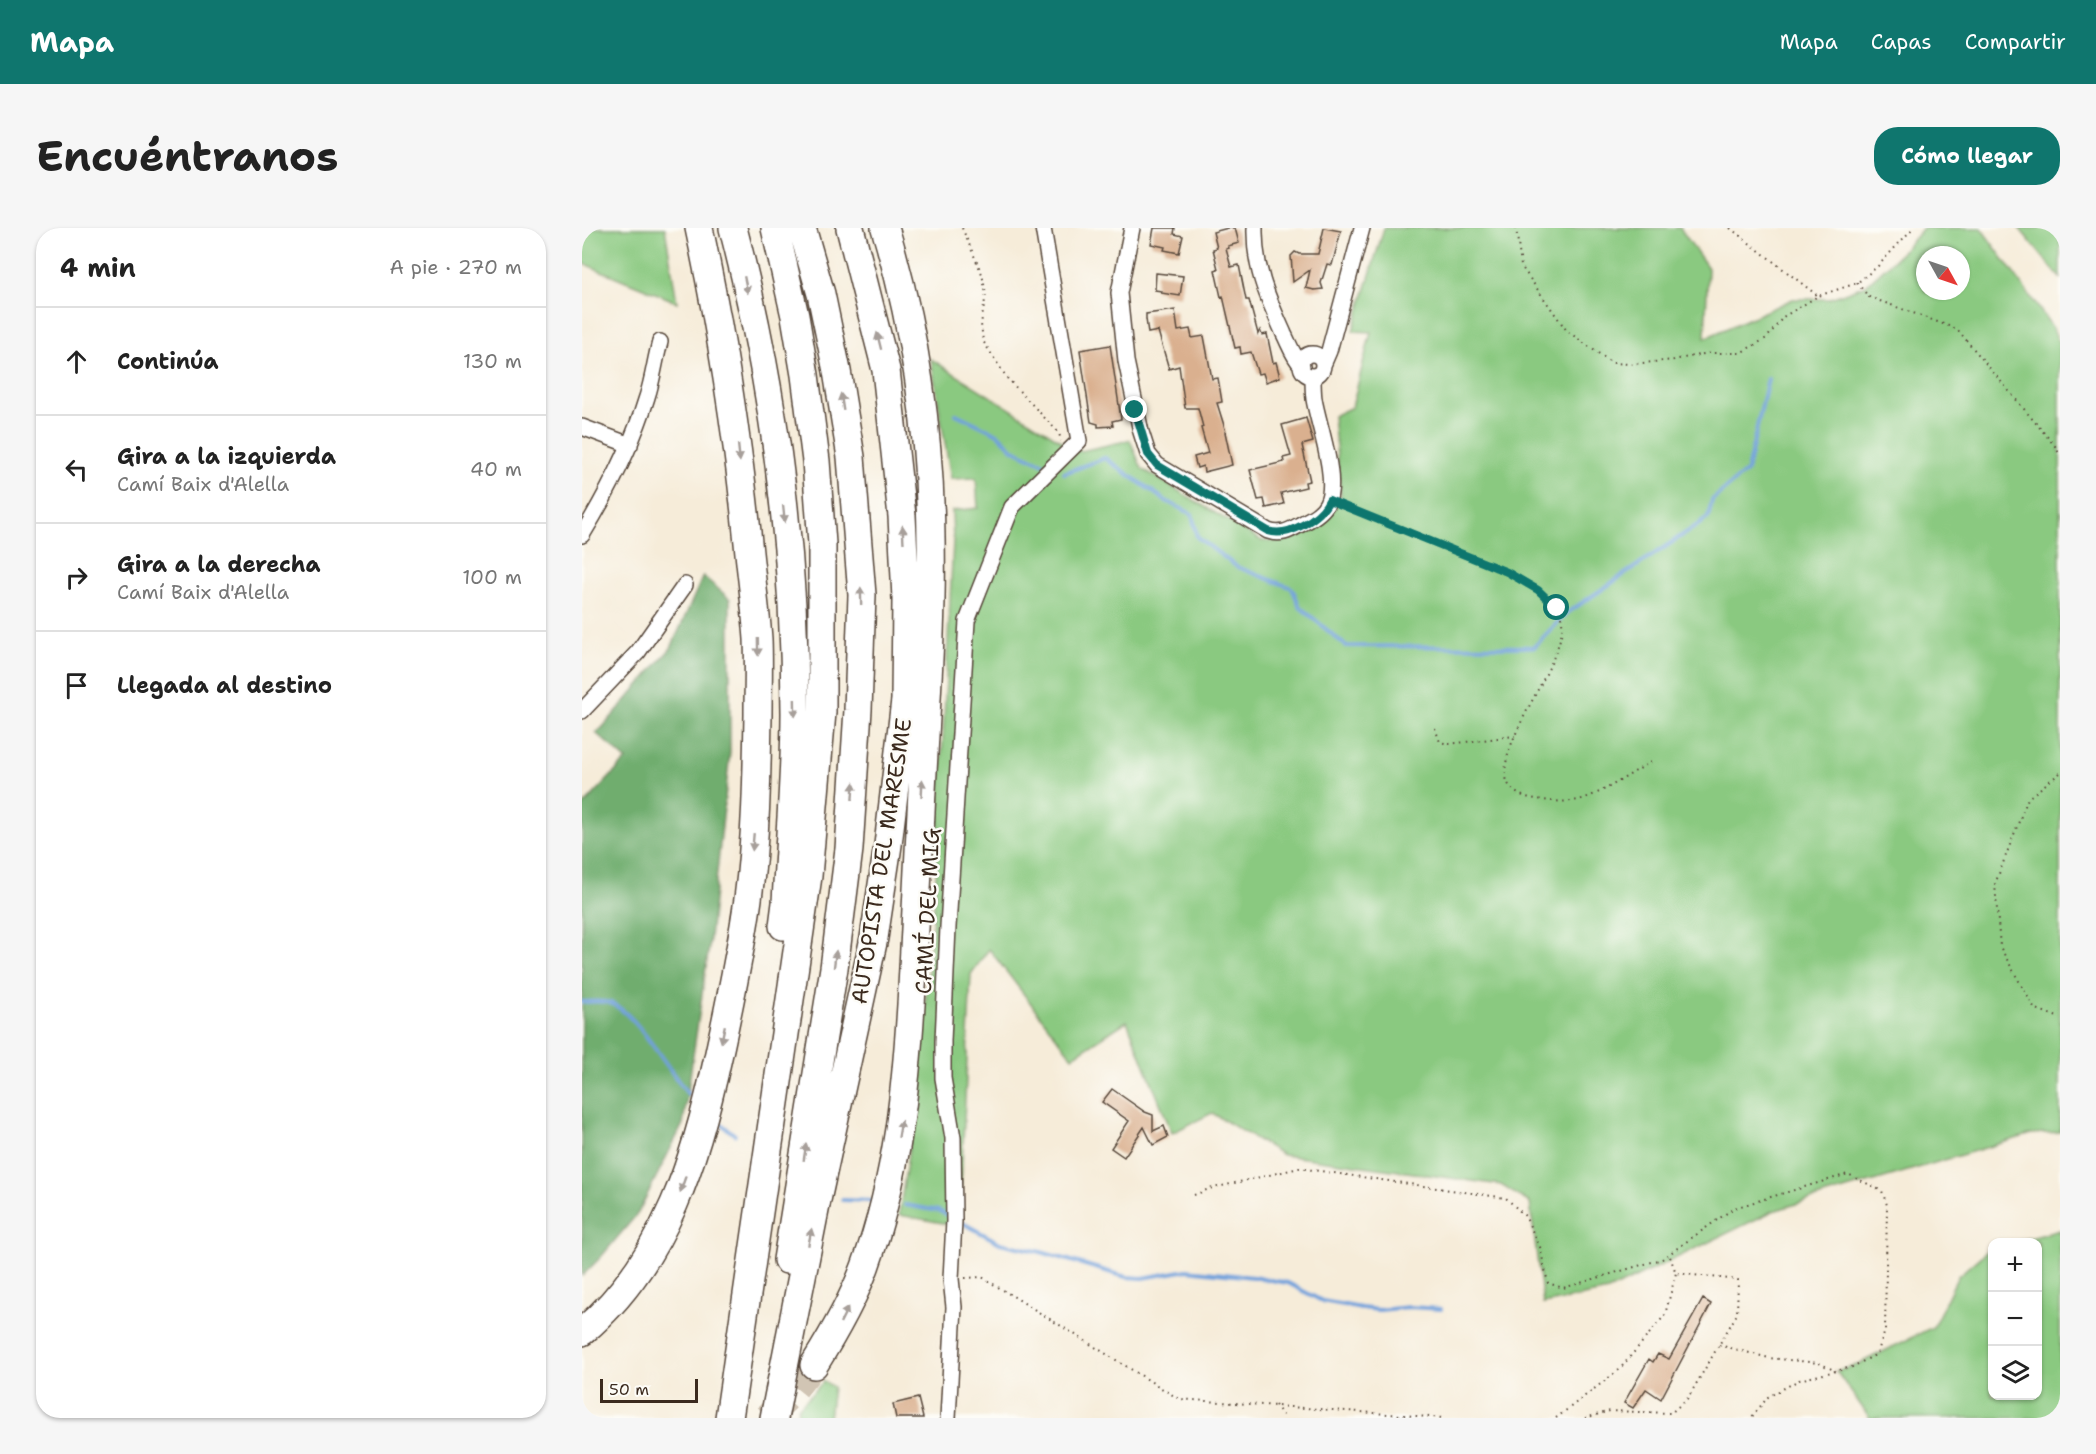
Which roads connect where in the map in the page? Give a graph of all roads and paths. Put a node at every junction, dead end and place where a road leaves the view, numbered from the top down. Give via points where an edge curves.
1 (686, 228) edge
2 (699, 228) edge
3 (734, 228) edge
4 (775, 228) edge
5 (802, 228) edge
6 (850, 228) edge
7 (885, 228) edge
8 (962, 228) edge
9 (1043, 228) edge
10 (1132, 228) edge
11 (1254, 228) edge
12 (1362, 228) edge
13 (1516, 228) edge
14 (1730, 228) edge
15 (1913, 228) edge
16 (1857, 283) junction
17 (1818, 296) junction
18 (660, 342) dead end
19 (1312, 363) junction
20 (730, 395) junction
21 (582, 427) edge
22 (630, 445) junction
23 (2060, 455) edge
24 (1063, 457) junction
25 (1329, 500) junction
26 (582, 535) edge
27 (685, 585) dead end
28 (930, 596) junction
29 (582, 711) edge
30 (1435, 728) dead end
31 (1515, 736) junction
32 (901, 739) junction
33 (1653, 761) dead end
34 (2060, 774) edge
35 (2060, 1018) edge
36 (1194, 1195) dead end
37 (1669, 1254) junction
38 (1676, 1273) junction
39 (951, 1279) junction
40 (582, 1332) edge
41 (1719, 1345) junction
42 (814, 1365) tunnel mouth
43 (1836, 1371) junction
44 (1275, 1405) junction
45 (717, 1418) edge
46 (729, 1418) edge
47 (768, 1418) edge
48 (774, 1418) edge
49 (948, 1418) edge
50 (1285, 1418) edge
51 (1444, 1418) edge
52 (1556, 1418) edge
53 (1586, 1418) edge
54 (1751, 1418) edge

1 - 20 highway
2 - 20 highway
3 -> 45 highway via 764,366 778,456 790,580 795,714 786,903
4 - 46 highway via 795,316 816,461 822,544 822,712 808,876
47 -> 5 highway via 782,1293 849,849 862,595 851,457 837,371
32 -> 6 highway, AUTOPISTA DEL MARESME via 906,599 902,516 886,370
7 - 28 highway via 902,292 925,435 932,540
8 - 24 path via 982,274 986,294 981,324 983,341 1007,378 1059,433
9 - 24 street, CAMÍ DEL MIG via 1079,441
10 - 25 street via 1119,293 1135,410 1152,459 1276,534 1308,521
11 - 19 street via 1256,261 1268,299 1295,358
12 - 19 street via 1329,351
13 - 17 path via 1521,266 1567,331 1612,363 1740,353 1767,338 1783,317
14 - 17 path
15 - 16 path
16 - 17 path
16 - 23 path via 1869,297 1957,329
18 - 22 street via 648,396
19 - 25 street via 1314,398 1325,441
20 -> 40 highway via 758,640 757,783 748,897 717,1064 678,1198 651,1250 625,1288
21 - 22 street
22 - 26 street via 608,494
24 - 39 street, CAMÍ DEL MIG via 1012,507 967,621 943,1041 943,1078 953,1138
25 - 31 path via 1507,572 1554,603 1562,618 1562,633 1554,659
27 - 29 street via 638,652
28 - 32 highway
42 -> 28 highway via 841,1322 866,1266 881,1218 901,1121 909,1034
30 - 31 path via 1440,742 1449,744
31 - 33 path via 1504,765 1508,782 1523,796 1553,802 1583,799
48 -> 32 highway, AUTOPISTA DEL MARESME via 874,938
34 - 35 path via 2028,798 1995,884 2000,947 2034,1008
36 - 37 path via 1299,1168 1506,1198 1525,1216 1540,1247 1548,1283 1563,1288
37 - 38 path
37 - 43 path via 1734,1208 1814,1184 1848,1174 1882,1191 1887,1205 1885,1331 1877,1354
38 - 41 path via 1738,1280 1737,1314
38 - 52 path via 1665,1315 1619,1370
39 - 44 path via 982,1277 1179,1399
39 - 49 street, CAMÍ DEL MIG via 954,1307
41 - 43 path via 1769,1358 1819,1364
41 - 53 path via 1688,1398 1671,1413 1610,1411
43 - 54 path via 1798,1380 1768,1397
44 - 50 path
44 - 51 path

